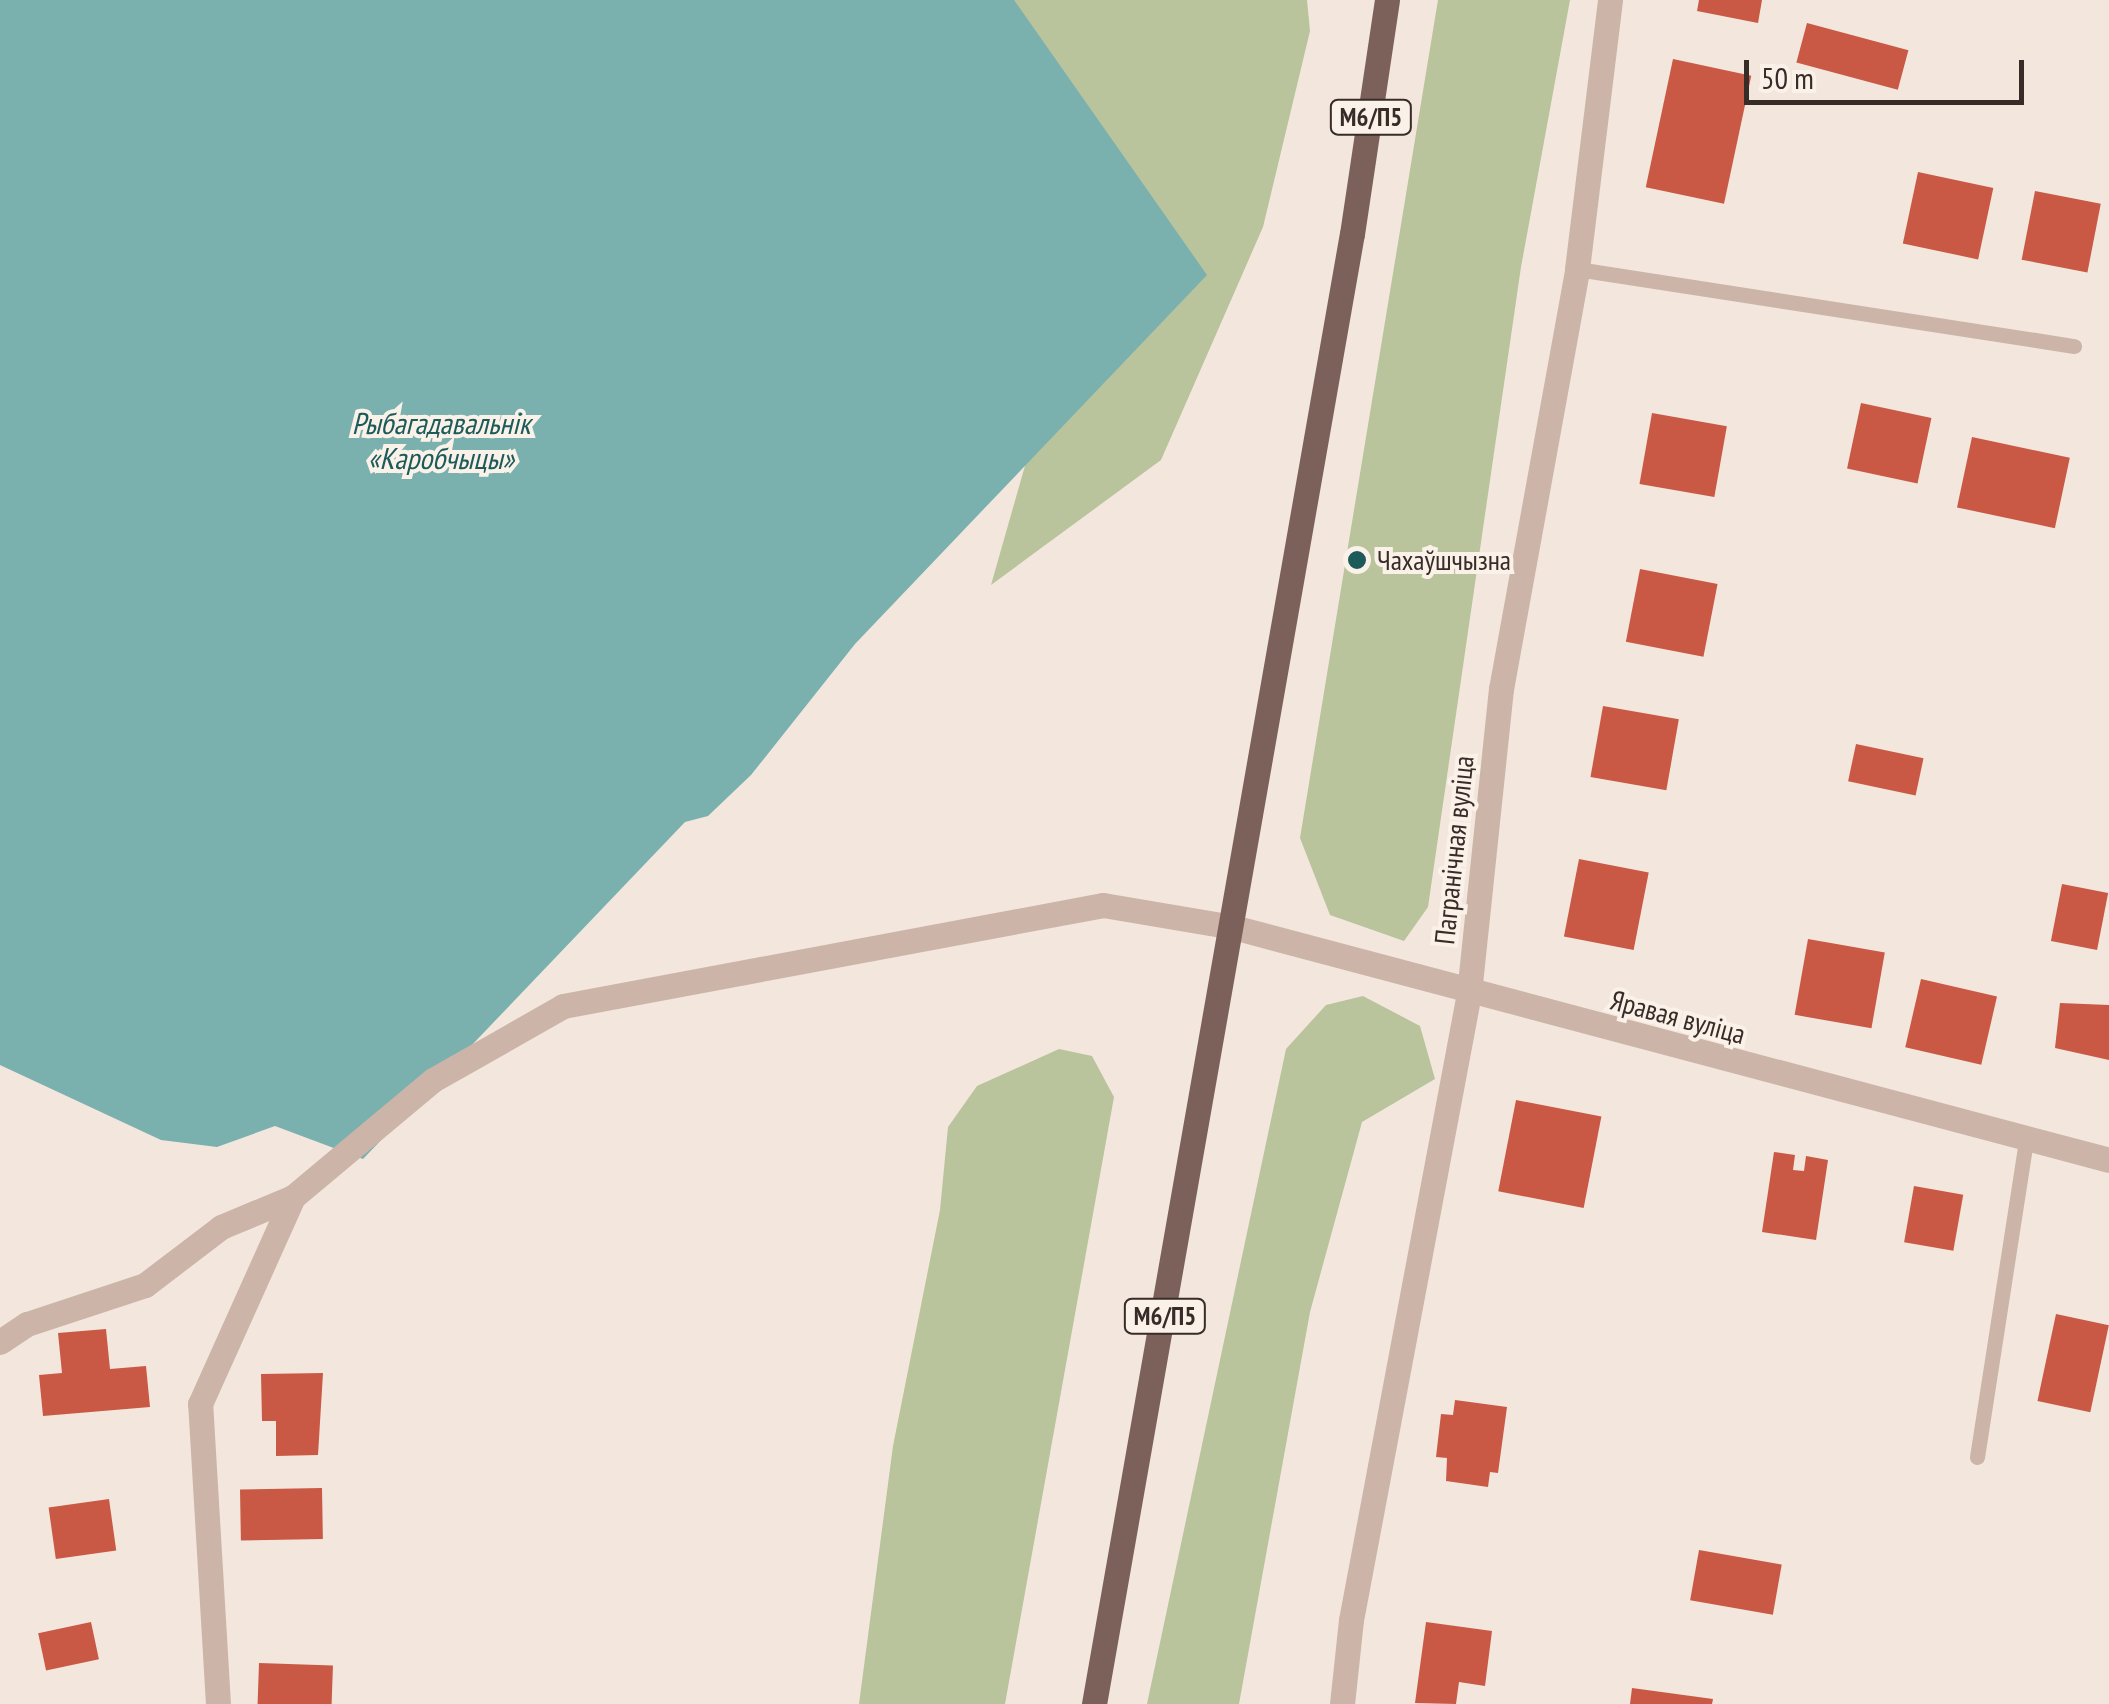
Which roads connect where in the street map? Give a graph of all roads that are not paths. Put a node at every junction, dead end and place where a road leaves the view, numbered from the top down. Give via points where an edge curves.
1 (1386, 0) edge
2 (1610, 0) edge
3 (1577, 269) junction
4 (2074, 346) dead end
5 (1233, 927) junction
6 (1469, 993) junction
7 (2026, 1140) junction
8 (2109, 1160) edge
9 (293, 1197) junction
10 (0, 1342) edge
11 (1977, 1457) dead end
12 (218, 1704) edge
13 (1094, 1704) edge
14 (1342, 1704) edge

1 - 5 main road, М6/П5
2 - 3 street, Пагранічная вуліца
3 - 4 lane
3 - 6 street, Пагранічная вуліца via 1502,689
5 - 6 street, Яравая вуліца
5 - 9 street, Яравая вуліца via 1103,905 564,1006 433,1080
5 - 13 main road, М6/П5
6 - 7 street, Яравая вуліца
6 - 14 street, Пагранічная вуліца via 1350,1620
7 - 8 street, Яравая вуліца
7 - 11 lane
9 - 10 street via 220,1227 145,1286 27,1324
9 - 12 street via 200,1404

